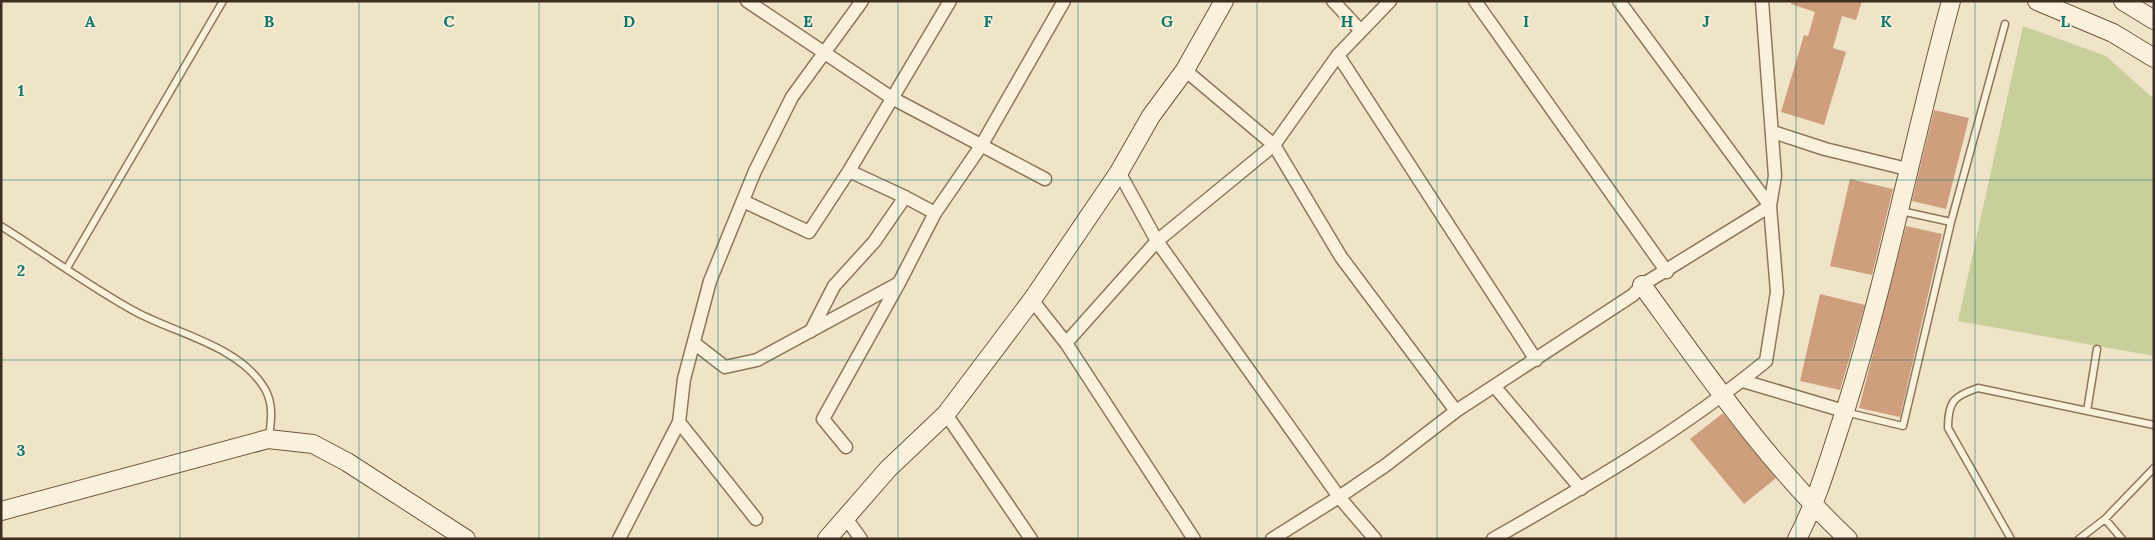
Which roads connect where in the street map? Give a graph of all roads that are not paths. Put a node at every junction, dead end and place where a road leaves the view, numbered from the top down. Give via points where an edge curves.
1 (223, 1) edge
2 (747, 1) edge
3 (862, 1) edge
4 (950, 1) edge
5 (1064, 1) edge
6 (1224, 1) edge
7 (1333, 1) edge
8 (1390, 1) edge
9 (1475, 1) edge
10 (1618, 1) edge
11 (1762, 1) edge
12 (1951, 1) edge
13 (2037, 1) edge
14 (2123, 1) edge
15 (2154, 20) edge
16 (2005, 24) dead end
17 (1361, 31) junction
18 (824, 54) junction
19 (1338, 55) junction
20 (2154, 58) edge
21 (1185, 70) junction
22 (892, 98) junction
23 (1773, 132) junction
24 (1274, 145) junction
25 (980, 146) junction
26 (1907, 169) junction
27 (849, 171) junction
28 (1119, 172) junction
29 (1045, 179) dead end
30 (905, 196) junction
31 (743, 201) junction
32 (1770, 206) junction
33 (1898, 210) junction
34 (935, 213) junction
35 (1951, 222) junction
36 (1, 226) edge
37 (1157, 241) junction
38 (67, 268) junction
39 (1667, 272) junction
40 (899, 283) junction
41 (1642, 285) junction
42 (1032, 300) junction
43 (811, 331) junction
44 (694, 343) junction
45 (1066, 343) junction
46 (2097, 349) dead end
47 (1536, 360) junction
48 (1743, 380) junction
49 (1495, 387) junction
50 (1723, 397) junction
51 (1456, 411) junction
52 (1844, 411) junction
53 (2087, 411) junction
54 (946, 414) junction
55 (679, 422) junction
56 (2154, 425) edge
57 (268, 439) junction
58 (846, 447) dead end
59 (2154, 468) edge
60 (1581, 489) junction
61 (1339, 497) junction
62 (1814, 507) junction
63 (1, 511) edge
64 (756, 518) dead end
65 (846, 518) junction
66 (2105, 519) junction
67 (466, 539) edge
68 (619, 539) edge
69 (827, 539) edge
70 (861, 539) edge
71 (1031, 539) edge
72 (1194, 539) edge
73 (1272, 539) edge
74 (1375, 539) edge
75 (1493, 539) edge
76 (1797, 539) edge
77 (1848, 539) edge
78 (2011, 539) edge
79 (2079, 539) edge
80 (2122, 539) edge

1 - 38 lane
2 - 18 street
3 - 18 street
4 - 22 street
5 - 25 street
6 - 21 street
7 - 17 street
8 - 17 street
9 - 39 street
10 - 32 street
11 - 23 street
12 - 26 street
13 - 20 street via 2112,32
14 - 15 street
16 - 35 lane
17 - 19 street
18 - 22 street
18 - 31 street via 792,97
19 - 24 street
19 - 47 street
21 - 24 street
21 - 28 street via 1151,116
22 - 25 street
22 - 27 street
23 - 26 street via 1825,149
23 - 32 street via 1776,176
24 - 37 street
24 - 51 street via 1341,257
25 - 29 street
25 - 34 street
26 - 33 street
27 - 30 street
27 - 31 street via 809,232
28 - 37 street
28 - 42 street
30 - 34 street
30 - 43 street via 874,242 834,286
31 - 44 street via 710,281
32 - 39 street
32 - 48 street via 1776,300 1766,361
33 - 35 lane
33 - 52 street via 1868,339
34 - 40 street
35 - 52 lane via 1903,426
36 - 38 lane
37 - 45 street
37 - 61 street
38 - 57 lane via 137,312 202,340 241,363 265,390 272,412
39 - 41 street
40 - 43 street
40 - 58 street via 823,419
41 - 47 street via 1633,295
41 - 50 street
42 - 45 street
42 - 54 street
43 - 44 street via 757,360 725,367
44 - 55 street via 684,379
45 - 72 street
46 - 53 lane
47 - 49 street
48 - 50 street
48 - 52 street
49 - 51 street
49 - 60 street
50 - 60 street
50 - 62 street
51 - 61 street
52 - 62 street
53 - 56 lane
53 - 78 lane via 1978,388 1958,395 1948,410 1948,428
54 - 65 street via 888,469
54 - 71 street
55 - 64 street
55 - 68 street
57 - 63 street
57 - 67 street via 314,444
59 - 66 lane
60 - 75 street
61 - 73 street
61 - 74 street
62 - 76 street
62 - 77 street
65 - 69 street
65 - 70 street
66 - 79 lane
66 - 80 lane

